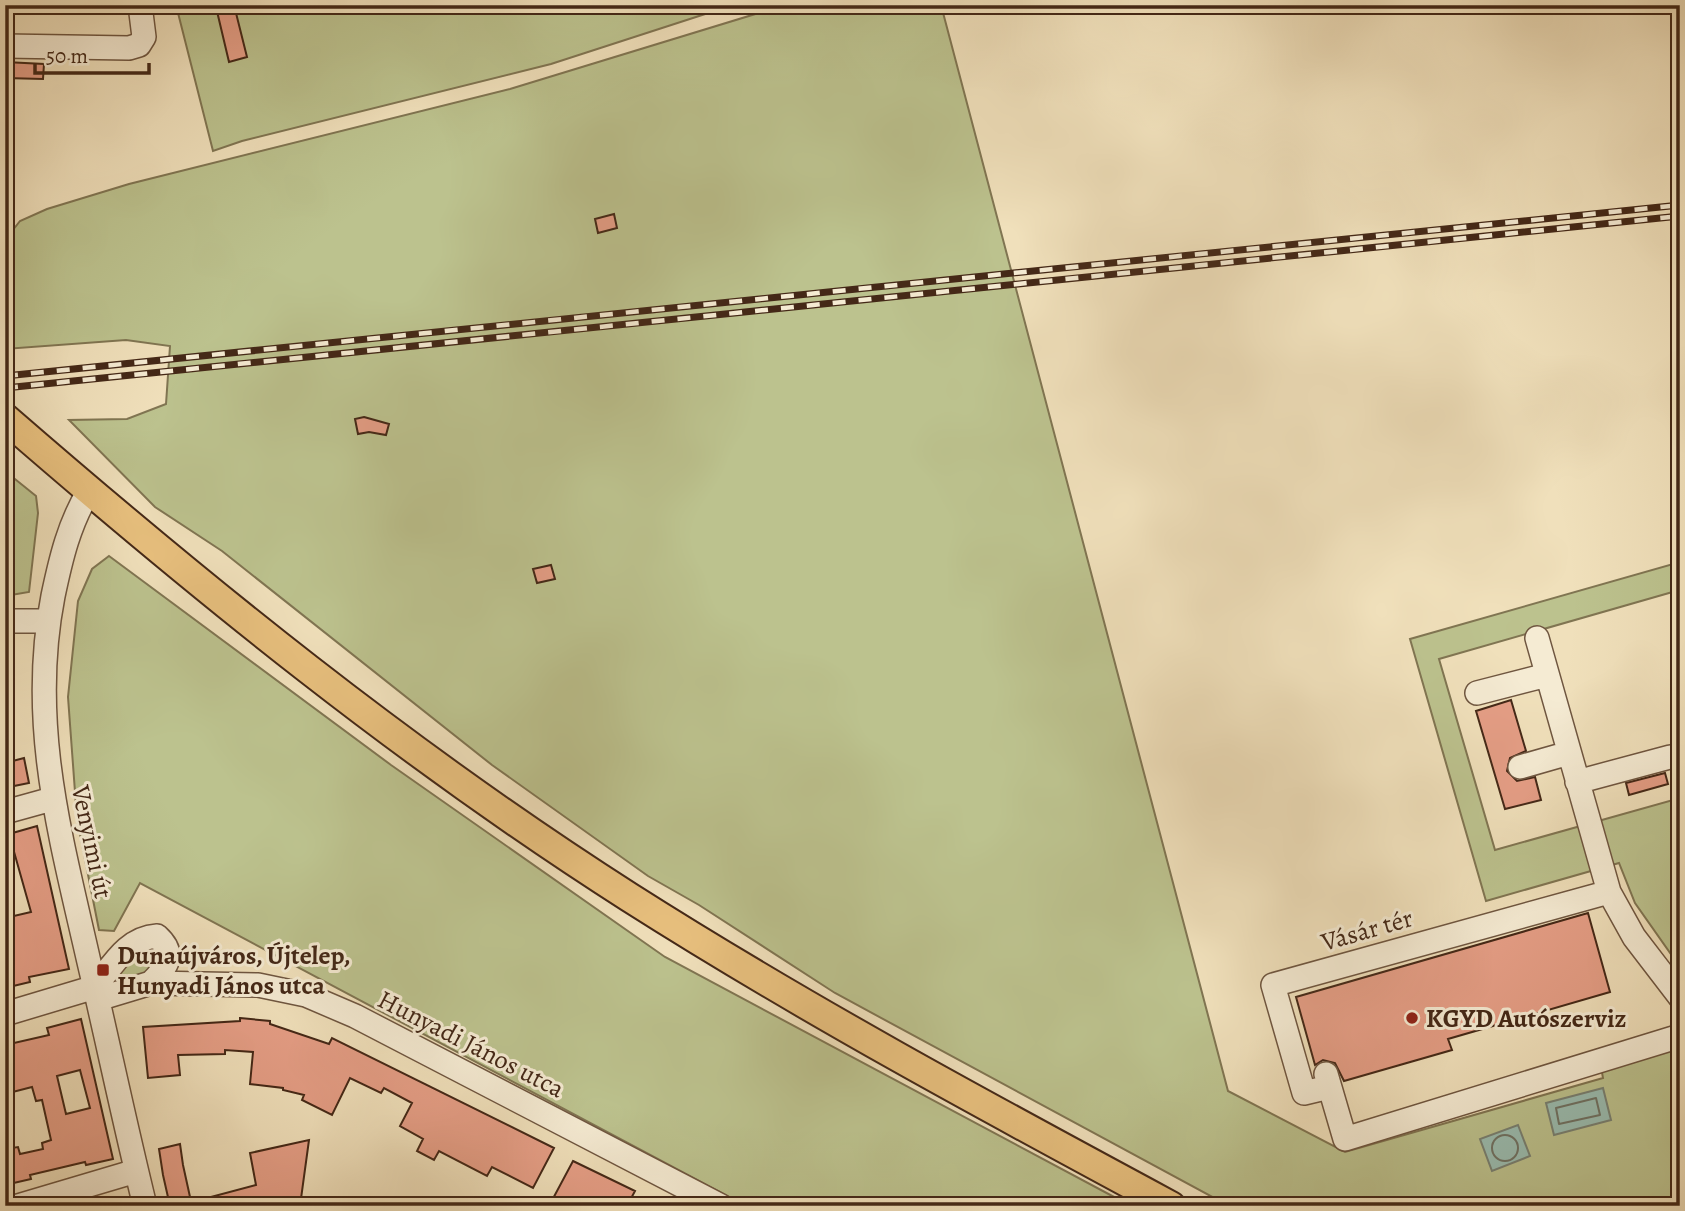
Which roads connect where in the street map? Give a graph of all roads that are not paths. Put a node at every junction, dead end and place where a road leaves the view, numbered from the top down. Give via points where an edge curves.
1 (140, 5) edge
2 (5, 46) edge
3 (5, 418) edge
4 (89, 491) junction
5 (5, 621) edge
6 (48, 621) junction
7 (1537, 638) dead end
8 (1547, 675) junction
9 (1477, 693) dead end
10 (1569, 753) junction
11 (1670, 757) dead end
12 (1520, 767) dead end
13 (1577, 782) junction
14 (52, 799) junction
15 (5, 812) edge
16 (1609, 892) junction
17 (150, 983) junction
18 (96, 993) junction
19 (1680, 998) edge
20 (5, 1014) edge
21 (1680, 1036) edge
22 (136, 1171) junction
23 (18, 1206) edge
24 (145, 1206) edge
25 (721, 1206) edge
26 (1171, 1206) edge

1 - 2 street via 144,37 139,45
3 - 4 main road
4 - 6 street, Venyimi út via 69,530
4 - 26 main road via 367,715 626,895 902,1062
5 - 6 street
6 - 14 street, Venyimi út via 43,719
7 - 8 street
8 - 9 street
8 - 10 street
10 - 12 street
10 - 13 street
11 - 13 street
13 - 16 street
14 - 15 street
14 - 18 street, Venyimi út
16 - 19 street via 1634,937
16 - 21 street, Vásár tér via 1273,985 1304,1093 1328,1080 1345,1139
17 - 18 street, Hunyadi János utca
17 - 18 street via 167,965 169,955 167,945 157,936 141,937 131,944
17 - 25 street, Hunyadi János utca via 258,985 306,995 368,1022
18 - 20 street, Hunyadi János utca
18 - 22 street, Venyimi út
22 - 23 street
22 - 24 street, Venyimi út

